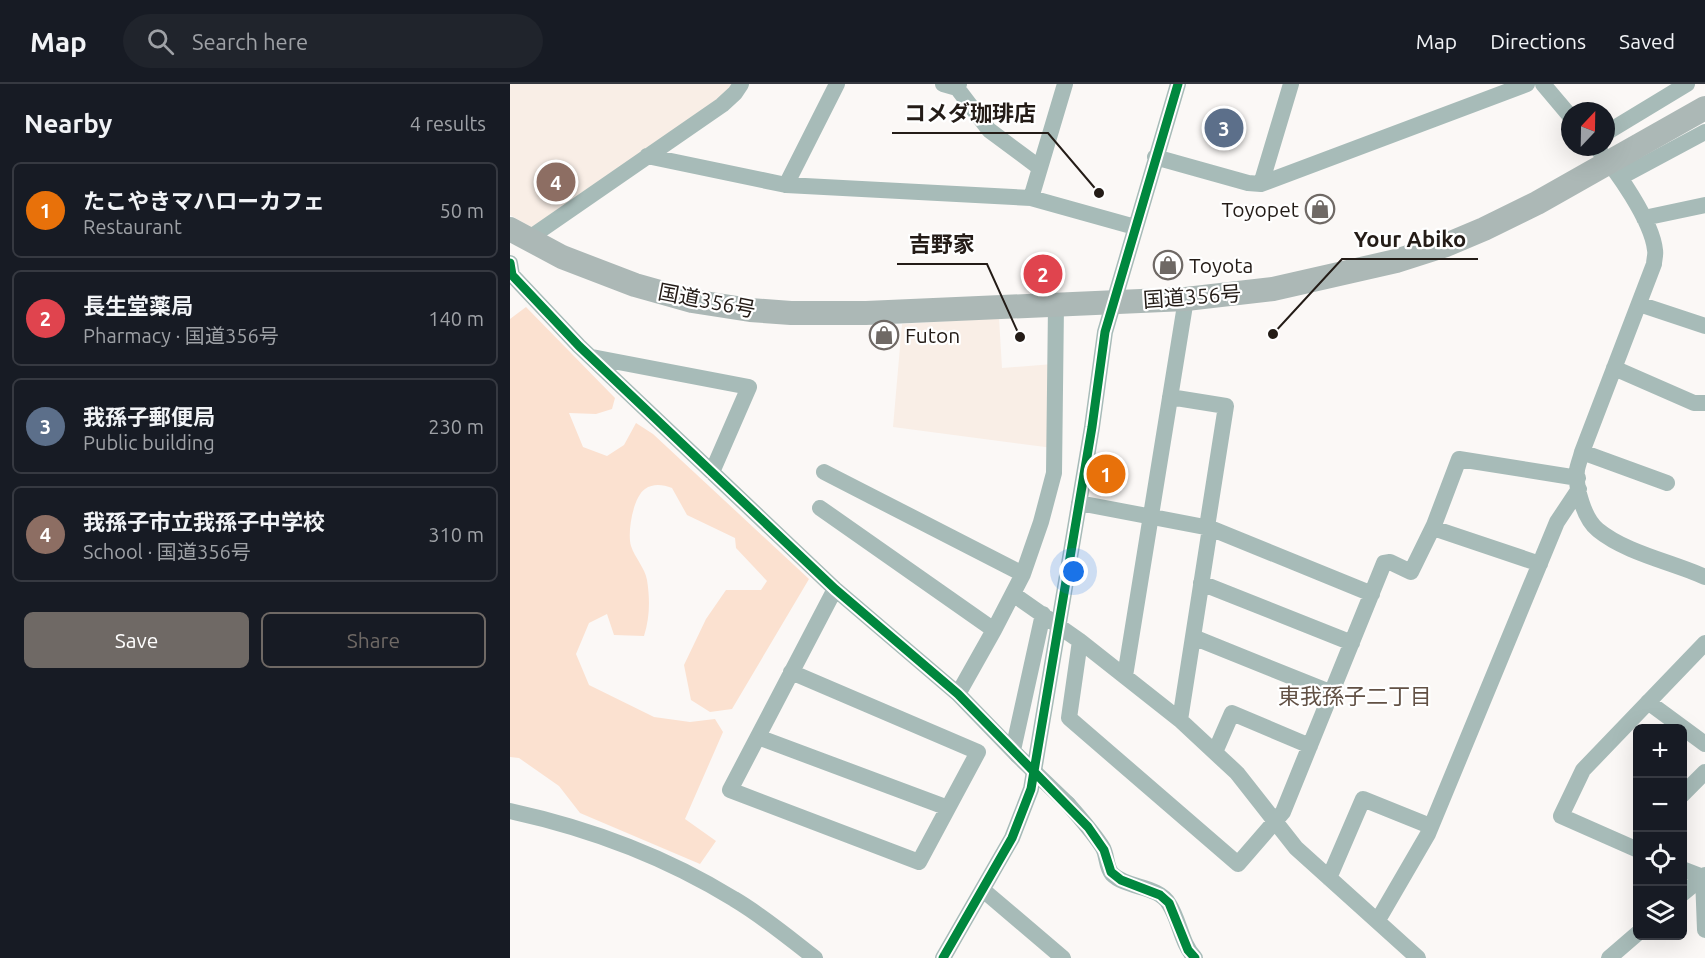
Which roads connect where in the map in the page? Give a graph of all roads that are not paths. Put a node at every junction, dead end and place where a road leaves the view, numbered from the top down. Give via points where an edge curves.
1 (741, 84) edge
2 (837, 84) edge
3 (1065, 84) edge
4 (1178, 84) edge
5 (1291, 84) edge
6 (1527, 84) edge
7 (1543, 84) edge
8 (1686, 84) edge
9 (953, 85) edge
10 (1561, 105) edge
11 (1705, 108) edge
12 (1615, 127) edge
13 (1705, 132) edge
14 (647, 156) junction
15 (1155, 156) junction
16 (1609, 162) edge
17 (1040, 168) junction
18 (1261, 184) junction
19 (786, 185) junction
20 (1031, 198) junction
21 (1705, 205) edge
22 (1644, 218) junction
23 (1135, 227) junction
24 (519, 234) edge
25 (510, 263) edge
26 (1186, 299) junction
27 (1113, 301) junction
28 (1638, 304) junction
29 (1056, 305) junction
30 (1705, 326) edge
31 (591, 357) junction
32 (1614, 368) junction
33 (1170, 397) junction
34 (1705, 403) edge
35 (1582, 452) junction
36 (712, 472) junction
37 (824, 472) dead end
38 (1579, 483) junction
39 (1666, 483) dead end
40 (1079, 503) junction
41 (820, 508) dead end
42 (1150, 516) junction
43 (1208, 528) junction
44 (1432, 528) junction
45 (1540, 564) junction
46 (1023, 574) junction
47 (1704, 574) edge
48 (1201, 583) junction
49 (835, 589) junction
50 (1014, 594) junction
51 (1372, 594) junction
52 (1043, 614) junction
53 (1059, 626) junction
54 (994, 630) junction
55 (1193, 637) junction
56 (1080, 641) junction
57 (1352, 643) junction
58 (1705, 643) edge
59 (791, 672) junction
60 (1125, 676) junction
61 (1332, 693) junction
62 (958, 694) junction
63 (1648, 702) junction
64 (1180, 720) junction
65 (758, 737) junction
66 (1705, 744) edge
67 (1310, 746) junction
68 (1015, 752) junction
69 (1215, 752) junction
70 (1705, 772) edge
71 (1687, 791) edge
72 (948, 808) junction
73 (510, 811) edge
74 (1275, 822) junction
75 (1430, 826) junction
76 (1633, 844) edge
77 (1687, 870) edge
78 (1704, 876) edge
79 (1329, 878) junction
80 (983, 890) junction
81 (1687, 891) edge
82 (1378, 920) junction
83 (1705, 930) edge
84 (1633, 937) edge
85 (947, 956) edge
86 (1188, 956) edge
87 (815, 958) edge
88 (1063, 958) edge
89 (1418, 958) edge
90 (1609, 958) edge

1 - 14 street via 722,105
2 - 19 street
3 - 17 street
4 - 15 street
5 - 18 street
6 - 18 street
7 - 10 street
8 - 12 street
9 - 17 street via 989,130
11 - 16 highway, 国道356号
13 - 16 street
14 - 19 street
14 - 24 street
15 - 18 street
15 - 23 street
16 - 22 street
16 - 26 highway, 国道356号 via 1484,229 1416,255 1273,289
17 - 20 street
19 - 20 street
20 - 23 street
21 - 22 street
22 - 28 street via 1656,251
23 - 27 street
24 - 29 highway, 国道356号 via 562,257 635,285 692,301 740,308 833,314
25 - 31 street via 512,275
26 - 27 highway, 国道356号
26 - 33 street
27 - 29 highway, 国道356号
27 - 40 street
28 - 30 street
28 - 32 street
29 - 46 street via 1054,473
31 - 36 street
31 - 36 street via 749,387
32 - 34 street via 1694,403
32 - 35 street
33 - 42 street
33 - 43 street via 1226,406
35 - 38 street via 1577,470
35 - 39 street
36 - 49 street
37 - 46 street
38 - 44 street via 1459,459
38 - 45 street
38 - 47 street via 1586,516 1597,530 1629,547
40 - 42 street
40 - 53 street
41 - 54 street
42 - 43 street
42 - 60 street
43 - 48 street
43 - 51 street
44 - 45 street
44 - 51 street via 1411,572 1384,563
45 - 75 street
46 - 50 street
48 - 55 street
48 - 57 street
49 - 59 street
49 - 62 street
50 - 52 street
50 - 54 street
51 - 57 street
52 - 53 street
52 - 68 street
53 - 56 street
53 - 80 street via 1031,789 1012,838
54 - 62 street
55 - 61 street
55 - 64 street
56 - 60 street
56 - 74 street via 1070,718 1238,864
57 - 61 street
58 - 63 street
59 - 65 street
59 - 72 street via 978,752
60 - 64 street
61 - 67 street
62 - 68 street
63 - 66 street
63 - 76 street via 1583,770 1561,816
64 - 69 street
65 - 72 street
65 - 72 street via 730,790 919,862
67 - 69 street via 1232,714
67 - 74 street via 1283,812
68 - 86 street, bridge via 1088,827 1104,850 1111,872 1169,903
69 - 74 street via 1237,773
70 - 71 street
73 - 87 street via 650,855 735,899
74 - 79 street
75 - 79 street via 1363,799
75 - 82 street
77 - 78 street
78 - 81 street
78 - 83 street
79 - 82 street
80 - 85 street
80 - 88 street
82 - 89 street
84 - 90 street

